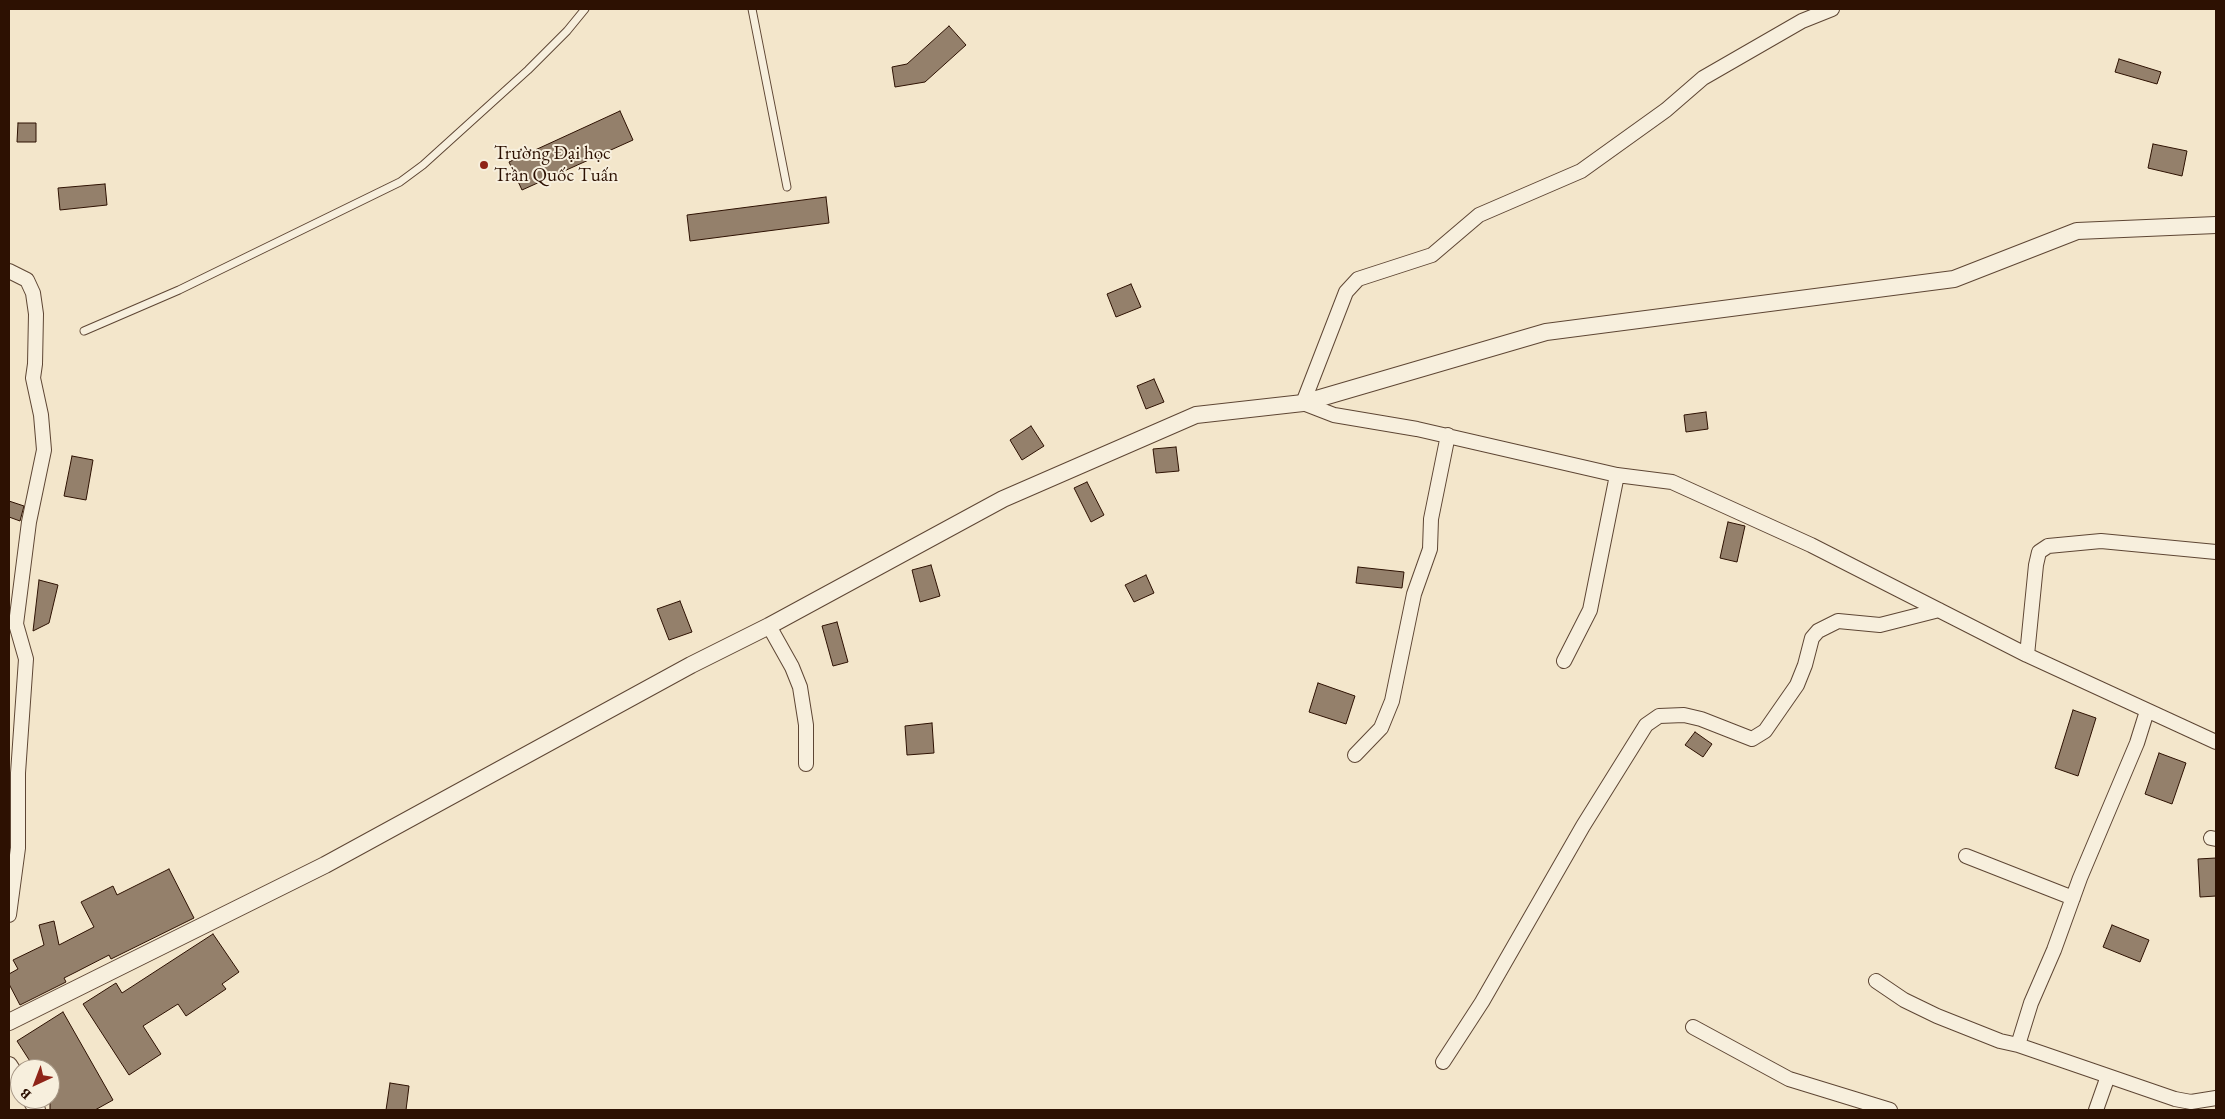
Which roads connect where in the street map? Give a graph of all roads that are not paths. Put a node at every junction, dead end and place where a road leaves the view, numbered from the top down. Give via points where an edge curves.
1 (585, 9) edge
2 (752, 9) edge
3 (1832, 9) edge
4 (787, 187) dead end
5 (2216, 225) edge
6 (9, 271) edge
7 (84, 331) dead end
8 (1304, 403) junction
9 (1448, 435) junction
10 (1618, 475) junction
11 (2216, 552) edge
12 (1939, 610) junction
13 (12, 624) edge
14 (769, 626) junction
15 (2027, 655) junction
16 (1564, 661) dead end
17 (2147, 711) junction
18 (2216, 742) edge
19 (1356, 755) dead end
20 (806, 764) dead end
21 (1966, 856) dead end
22 (2072, 898) junction
23 (9, 915) edge
24 (1876, 981) dead end
25 (9, 1022) edge
26 (1693, 1027) dead end
27 (2018, 1045) junction
28 (1443, 1062) dead end
29 (2108, 1076) junction
30 (2216, 1098) edge
31 (1890, 1110) edge
32 (2096, 1110) edge

1 - 7 lane via 528,70 400,182 180,290
2 - 4 lane
3 - 8 street via 1802,21 1704,78 1666,110 1581,170 1479,214 1432,254 1358,279 1346,292
5 - 8 street via 2077,231 1954,279 1546,332
6 - 13 street via 27,280 33,293 36,314 33,378 44,435 44,450
8 - 9 street via 1334,415
8 - 14 street via 1196,416 1003,499
9 - 10 street
9 - 19 street via 1430,520 1430,549 1414,594 1392,701 1381,728
10 - 12 street via 1672,482 1811,545
10 - 16 street via 1590,610
11 - 15 street via 2101,540 2048,546 2039,552 2036,565
12 - 15 street
12 - 28 street via 1880,625 1838,621 1818,631 1812,638 1796,685 1769,726 1752,739 1684,715 1659,716 1646,725
13 - 23 street via 26,659 18,773 18,848
14 - 20 street via 800,687 806,725
14 - 25 street via 691,665 325,865
15 - 17 street
17 - 18 street
17 - 22 street via 2137,744
21 - 22 street
22 - 27 street
24 - 27 street via 1904,1000 1937,1016
26 - 31 street via 1789,1079
27 - 29 street
29 - 30 street via 2175,1099 2191,1102
29 - 32 street

